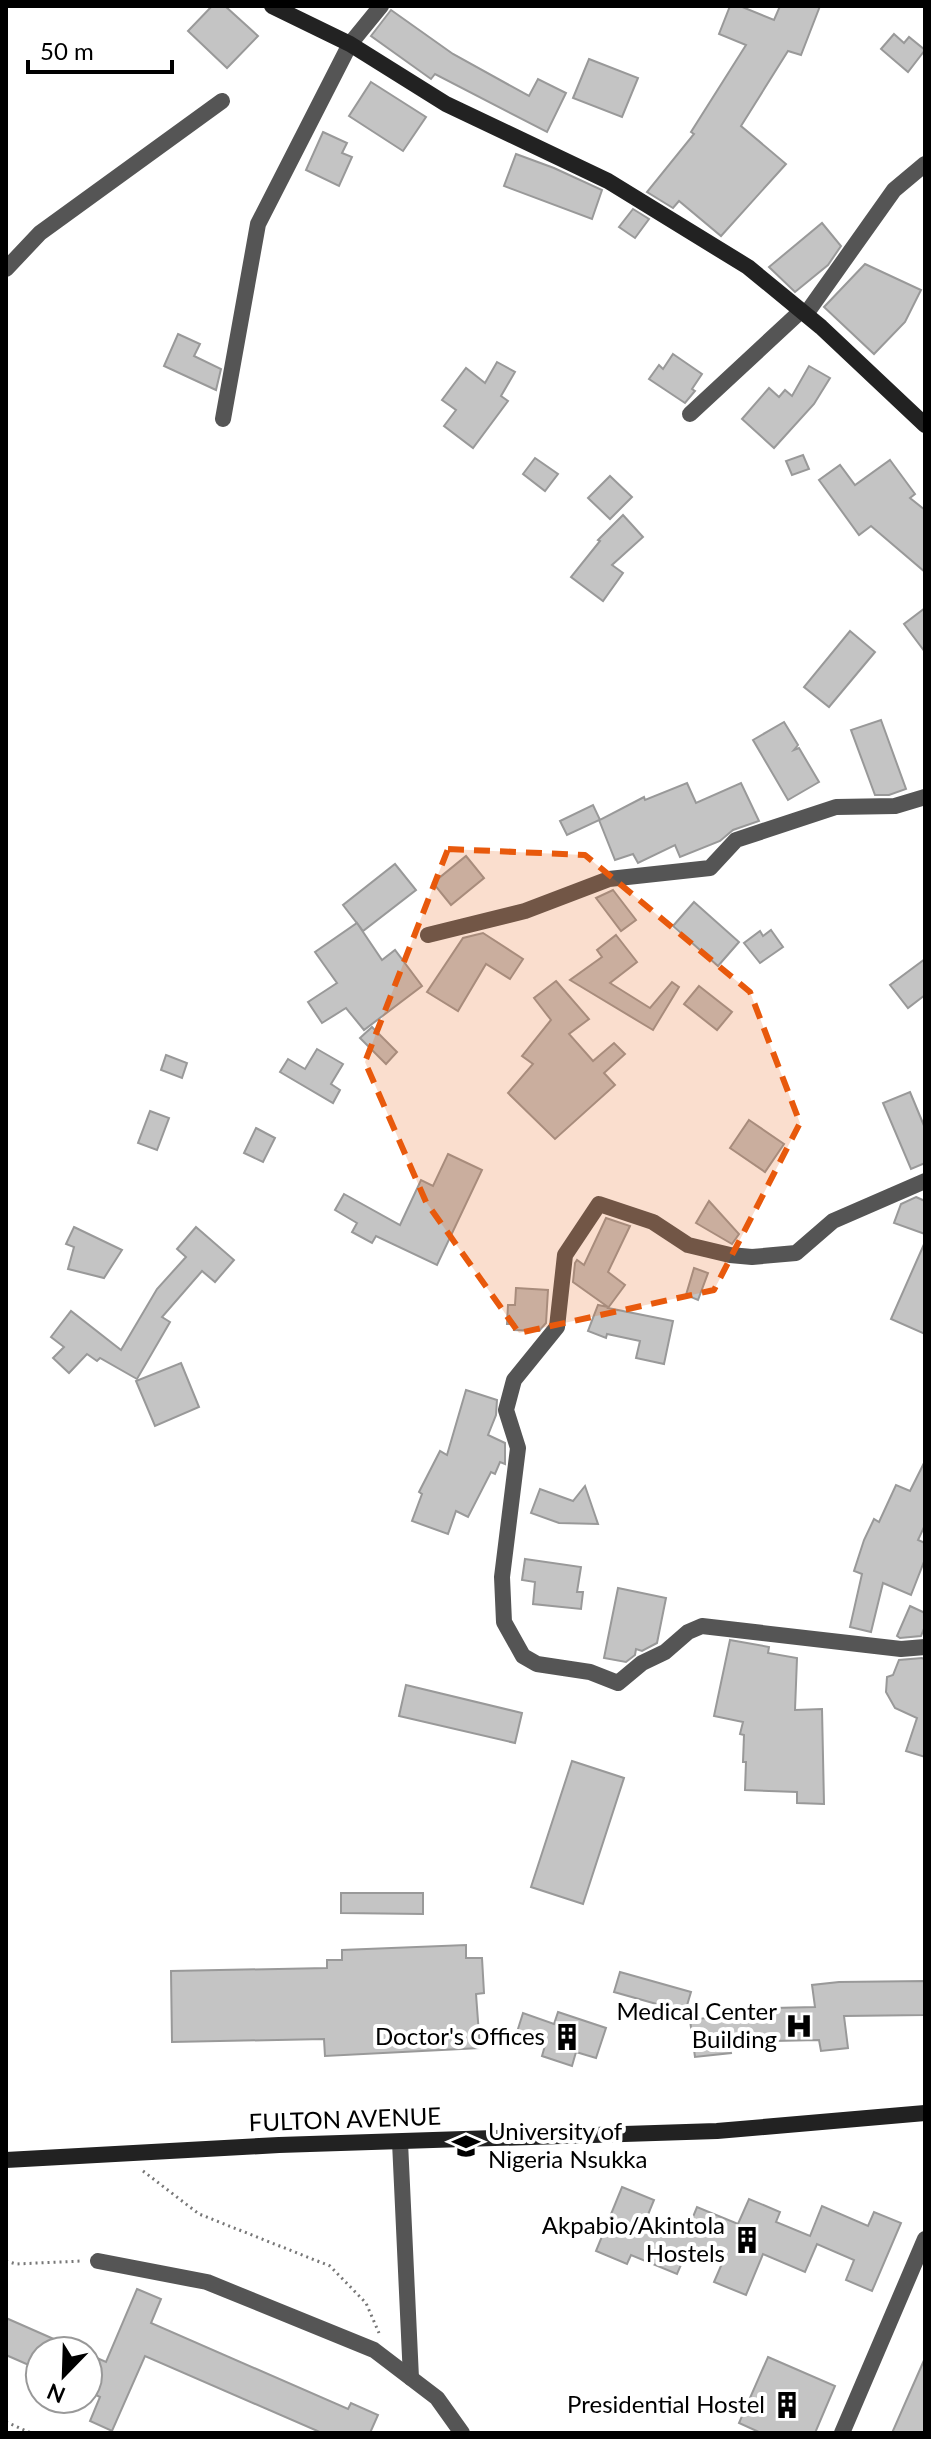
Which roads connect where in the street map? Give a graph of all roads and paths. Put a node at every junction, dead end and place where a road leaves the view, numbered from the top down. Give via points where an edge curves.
1 (272, 6) edge
2 (381, 6) edge
3 (350, 44) junction
4 (222, 101) dead end
5 (925, 164) edge
6 (6, 269) edge
7 (806, 314) junction
8 (690, 414) dead end
9 (223, 419) dead end
10 (925, 425) edge
11 (925, 797) edge
12 (428, 935) dead end
13 (925, 1181) edge
14 (925, 1647) edge
15 (925, 2113) edge
16 (400, 2142) junction
17 (121, 2154) junction
18 (6, 2160) edge
19 (925, 2239) edge
20 (6, 2261) edge
21 (98, 2261) joint
22 (392, 2364) junction
23 (411, 2378) junction
24 (6, 2422) edge
25 (31, 2433) edge
26 (462, 2433) edge
27 (842, 2433) edge

1 - 3 street
2 - 3 street
3 - 7 street via 446,104 608,181 748,267
3 - 9 street via 258,224
4 - 6 street via 40,233
5 - 7 street via 894,190
7 - 8 street via 801,311
7 - 10 street
11 - 12 street via 895,806 836,807 736,840 710,868 609,879 525,911
13 - 14 street via 833,1221 796,1253 752,1257 688,1245 653,1222 599,1204 565,1255 557,1327 514,1380 506,1410 518,1448 502,1577 504,1622 523,1656 618,1683 702,1626 901,1649
15 - 16 street, FULTON AVENUE via 717,2131
16 - 17 street, FULTON AVENUE
16 - 23 street
17 - 18 street, FULTON AVENUE
17 - 22 path via 199,2214 330,2266 366,2303
19 - 27 street
20 - 21 path
21 - 22 street via 207,2282 374,2350
22 - 23 street
23 - 26 street via 437,2398
24 - 25 path

